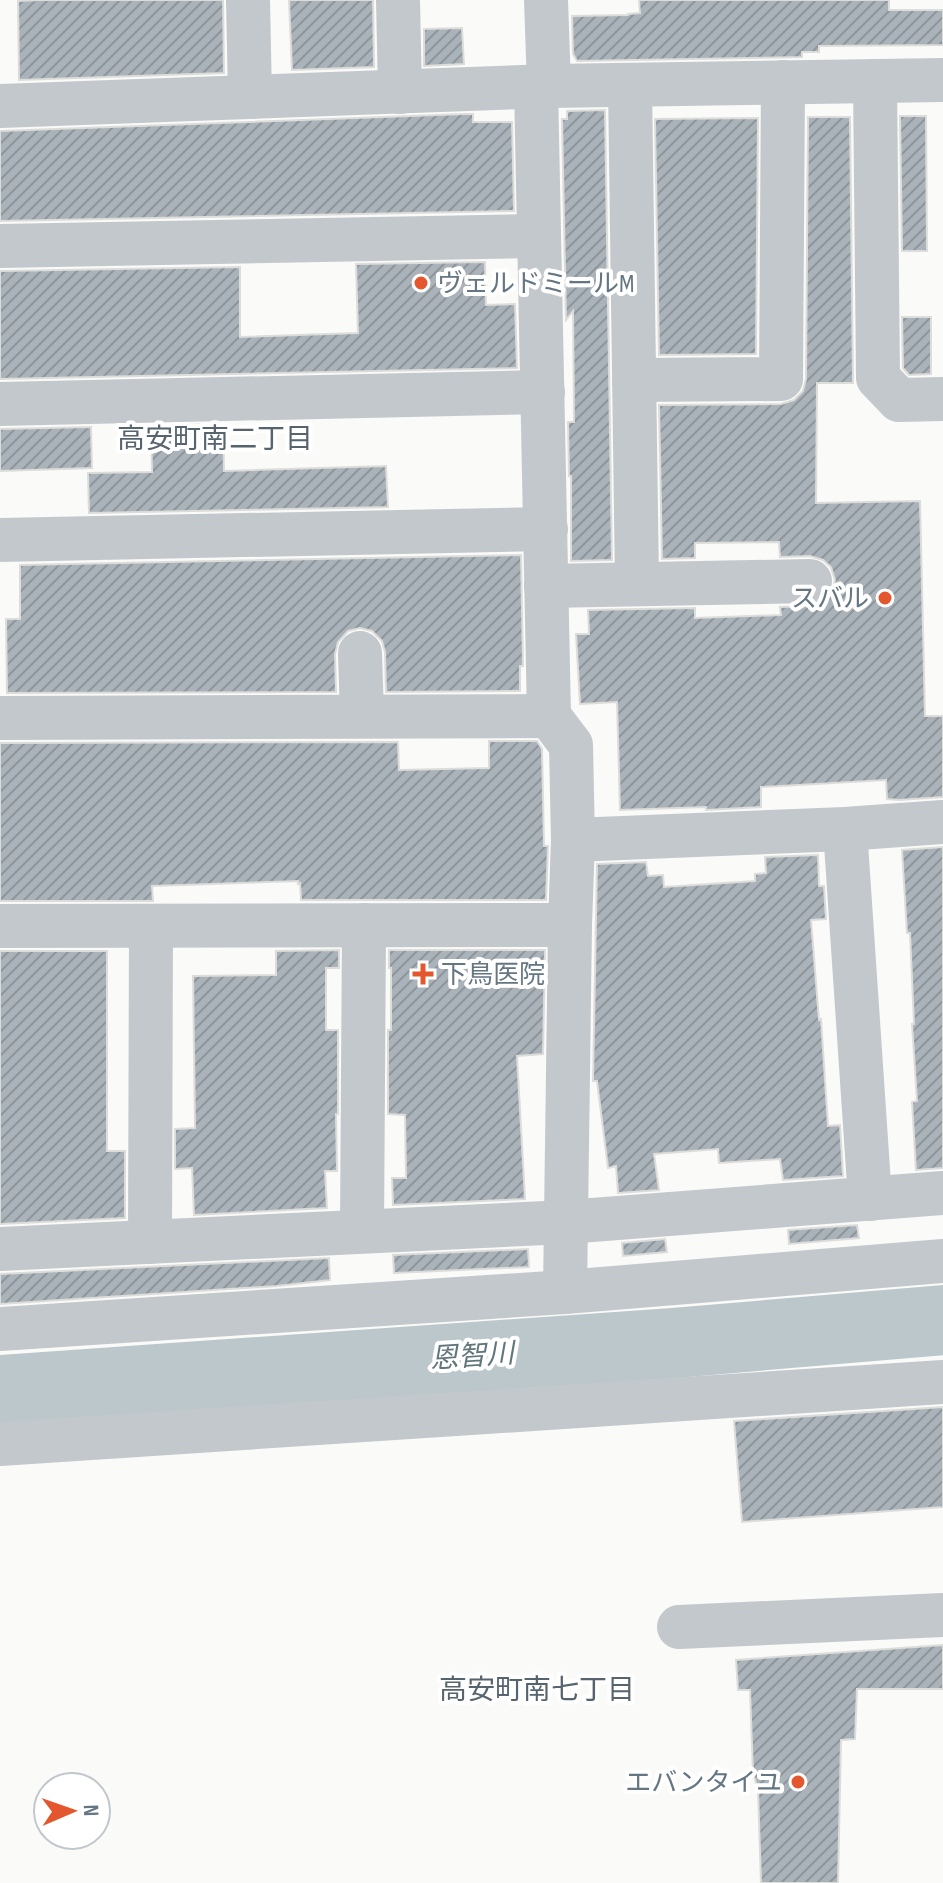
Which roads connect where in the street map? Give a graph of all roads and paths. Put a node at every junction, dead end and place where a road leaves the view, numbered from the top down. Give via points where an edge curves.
1 (248, 0) edge
2 (398, 0) edge
3 (546, 0) edge
4 (943, 80) edge
5 (875, 81) junction
6 (783, 82) junction
7 (630, 85) junction
8 (542, 87) junction
9 (400, 92) junction
10 (250, 97) junction
11 (0, 106) edge
12 (539, 236) junction
13 (0, 246) edge
14 (634, 380) junction
15 (543, 392) junction
16 (943, 399) edge
17 (0, 404) edge
18 (546, 529) junction
19 (0, 540) edge
20 (810, 581) dead end
21 (637, 584) junction
22 (546, 586) junction
23 (360, 653) dead end
24 (362, 716) junction
25 (549, 716) junction
26 (0, 718) edge
27 (943, 822) edge
28 (845, 829) junction
29 (573, 840) junction
30 (364, 925) junction
31 (570, 925) junction
32 (0, 926) edge
33 (151, 926) junction
34 (943, 1193) edge
35 (870, 1199) junction
36 (566, 1222) junction
37 (362, 1231) junction
38 (150, 1242) junction
39 (0, 1249) edge
40 (943, 1261) edge
41 (565, 1292) junction
42 (0, 1329) edge
43 (943, 1382) edge
44 (0, 1444) edge
45 (943, 1615) edge
46 (679, 1627) dead end

1 - 10 street
2 - 9 street
3 - 8 street
4 - 5 street
5 - 6 street
5 - 16 street via 878,378 899,400
6 - 7 street
6 - 14 street via 781,379
7 - 8 street
7 - 14 street
8 - 9 street
8 - 12 street
9 - 10 street
10 - 11 street
12 - 13 street
12 - 15 street
14 - 21 street
15 - 17 street
15 - 18 street
18 - 19 street
18 - 22 street
20 - 21 street
21 - 22 street
22 - 25 street
23 - 24 street
24 - 25 street
24 - 26 street
25 - 29 street via 571,745
27 - 28 street
28 - 29 street
28 - 35 street
29 - 31 street
30 - 31 street
30 - 33 street
30 - 37 street
31 - 36 street
32 - 33 street
33 - 38 street
34 - 35 street
35 - 36 street
36 - 37 street
36 - 41 street
37 - 38 street
38 - 39 street
40 - 41 street
41 - 42 street
43 - 44 street
45 - 46 street

